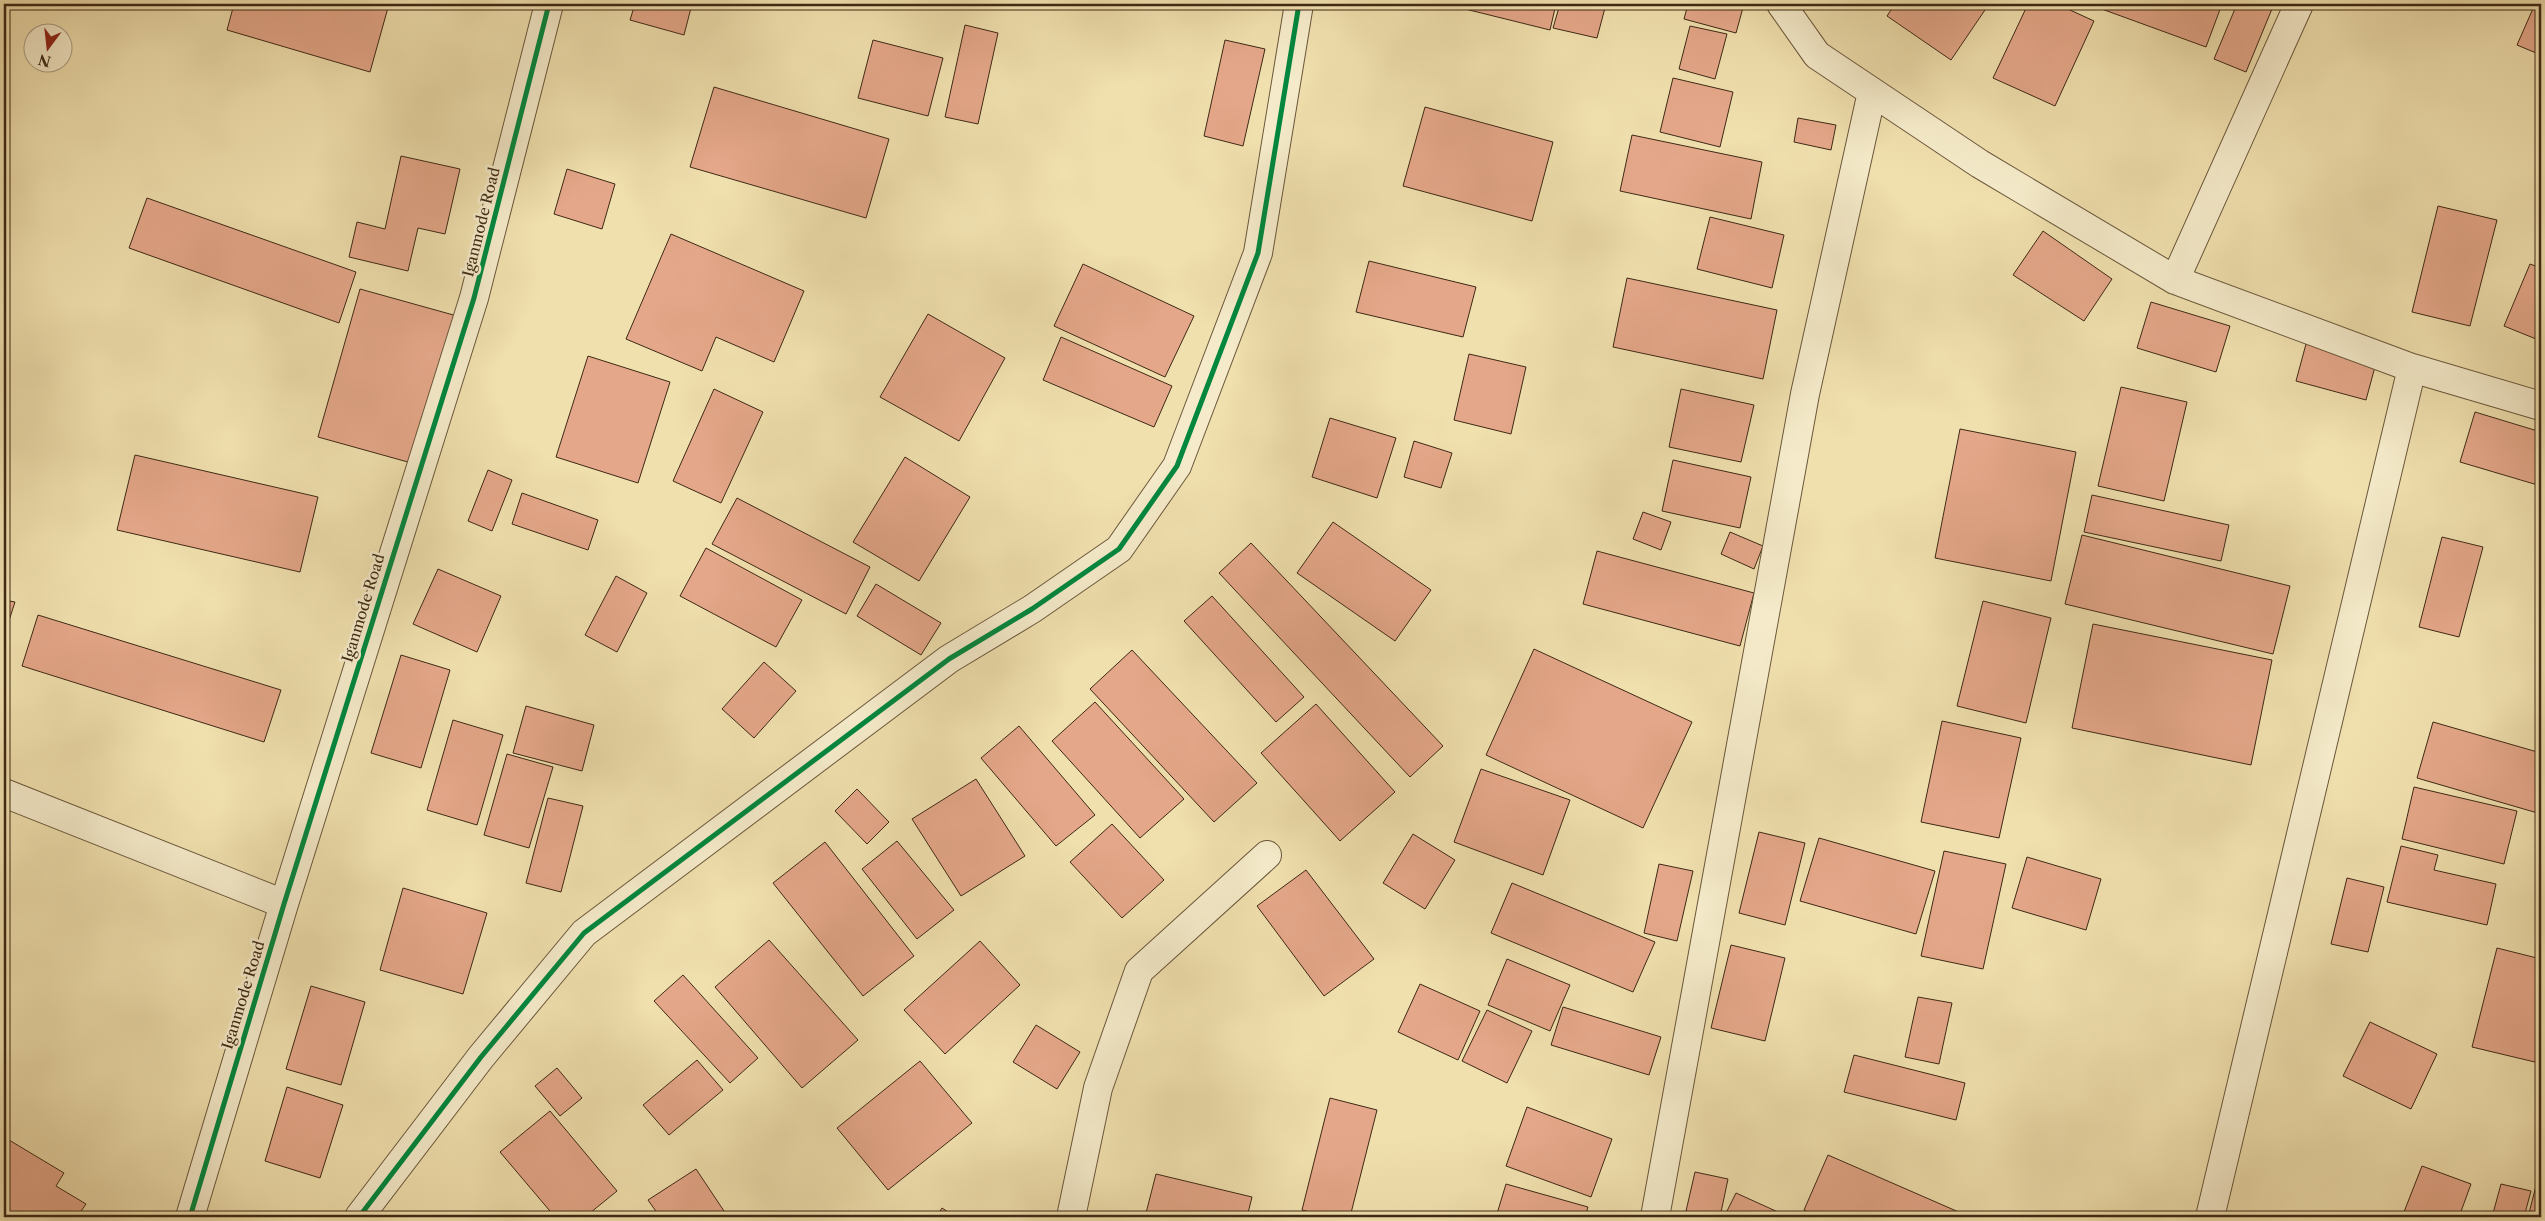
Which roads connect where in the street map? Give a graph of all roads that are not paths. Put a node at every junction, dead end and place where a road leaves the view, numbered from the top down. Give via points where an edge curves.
1 (549, 4) edge
2 (1299, 4) edge
3 (1781, 4) edge
4 (2299, 4) edge
5 (1872, 92) junction
6 (2175, 280) junction
7 (2412, 368) junction
8 (2541, 406) edge
9 (4, 793) edge
10 (1268, 855) dead end
11 (284, 904) junction
12 (190, 1217) edge
13 (358, 1217) edge
14 (1071, 1217) edge
15 (1655, 1217) edge
16 (2210, 1217) edge

1 - 11 street, Iganmode Road via 474,298
2 - 13 street via 1258,253 1177,466 1120,549 1032,609 949,659 584,933 481,1057
3 - 5 street via 1816,55
4 - 6 street
5 - 6 street via 1980,164
5 - 15 street via 1805,394
6 - 7 street
7 - 8 street
7 - 16 street
9 - 11 street
10 - 14 street via 1139,971 1098,1088
11 - 12 street, Iganmode Road

